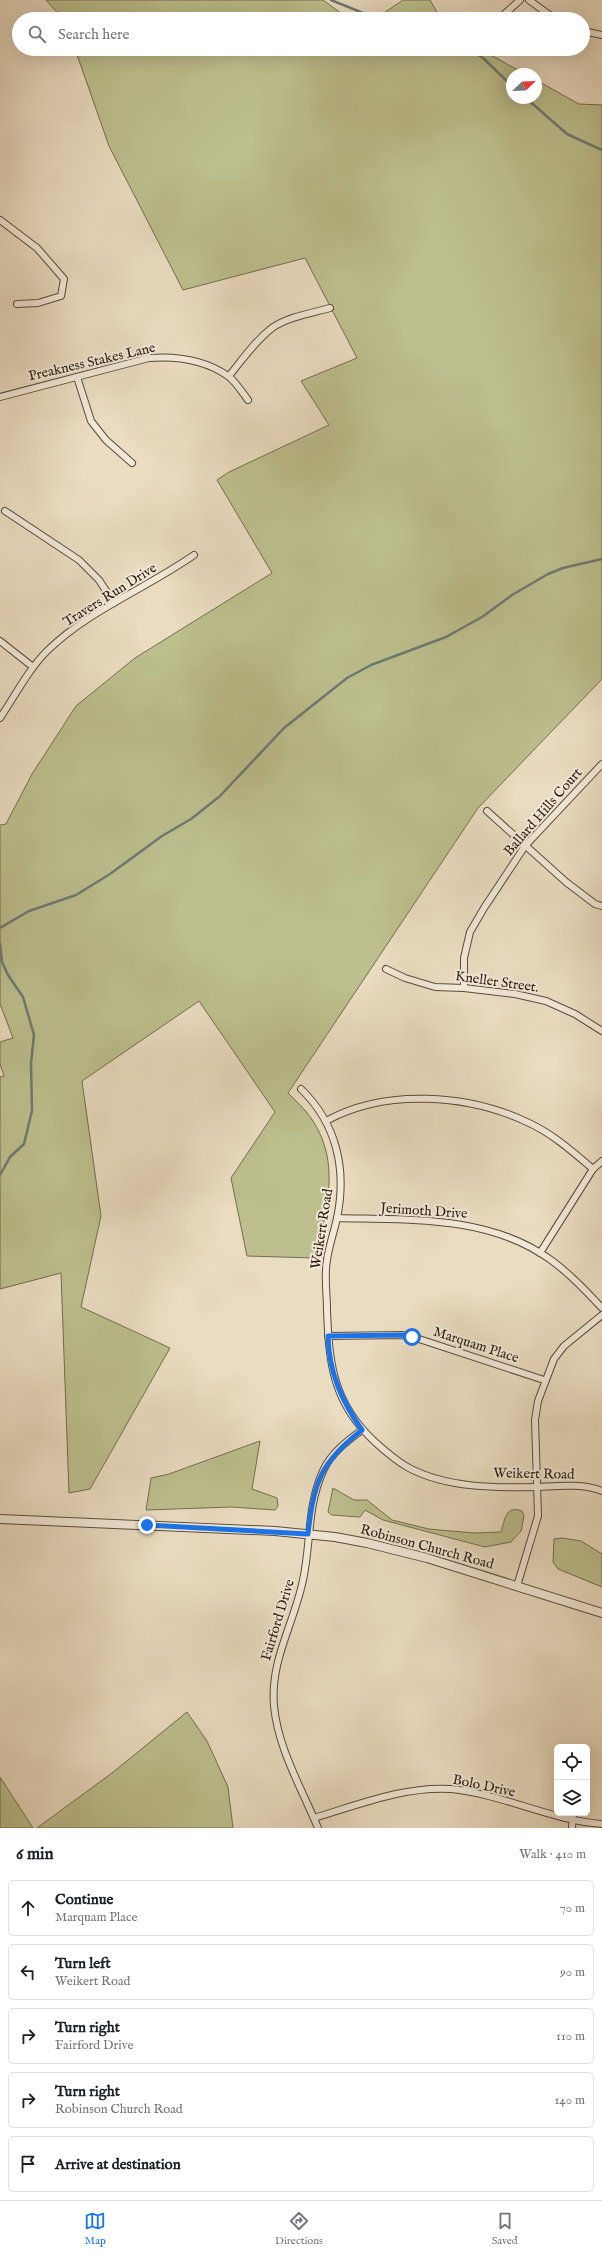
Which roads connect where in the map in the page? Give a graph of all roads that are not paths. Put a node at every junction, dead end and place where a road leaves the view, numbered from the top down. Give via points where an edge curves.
1 (520, 0) edge
2 (529, 0) edge
3 (507, 12) edge
4 (545, 12) edge
5 (590, 32) edge
6 (602, 35) edge
7 (0, 220) edge
8 (17, 304) dead end
9 (330, 308) dead end
10 (229, 376) junction
11 (77, 377) junction
12 (0, 397) edge
13 (248, 400) dead end
14 (132, 463) dead end
15 (5, 511) dead end
16 (194, 555) dead end
17 (114, 603) junction
18 (0, 641) edge
19 (33, 667) junction
20 (0, 718) edge
21 (602, 764) edge
22 (487, 811) dead end
23 (525, 846) junction
24 (602, 906) edge
25 (386, 969) dead end
26 (464, 988) junction
27 (602, 1031) edge
28 (301, 1089) dead end
29 (326, 1121) junction
30 (602, 1161) edge
31 (594, 1169) junction
32 (337, 1218) junction
33 (540, 1253) junction
34 (602, 1308) edge
35 (602, 1314) edge
36 (328, 1336) junction
37 (544, 1380) junction
38 (362, 1430) junction
39 (537, 1487) junction
40 (602, 1491) edge
41 (0, 1519) edge
42 (308, 1534) junction
43 (517, 1586) junction
44 (602, 1613) edge
45 (573, 1816) edge
46 (314, 1818) junction
47 (573, 1821) junction
48 (602, 1824) edge
49 (318, 1828) edge
50 (572, 1828) edge

1 - 3 street
2 - 4 street
5 - 6 street
7 - 8 street via 36,248 64,279 61,296 38,303
9 - 10 street via 272,328
10 - 11 street, Preakness Stakes Lane via 193,361 172,357 148,358
10 - 13 street, Preakness Stakes Lane
11 - 12 street, Preakness Stakes Lane
11 - 14 street via 92,421 106,440
15 - 17 street via 79,560 99,580
16 - 17 street, Travers Run Drive
17 - 19 street, Travers Run Drive via 48,651
18 - 19 street
19 - 20 street, Travers Run Drive
21 - 23 street, Ballard Hills Court
22 - 23 street
23 - 24 street via 566,882 595,904
23 - 26 street, Ballard Hills Court via 470,932 464,958
25 - 26 street, Kneller Street. via 404,978 435,987
26 - 27 street, Kneller Street. via 515,994 546,1001 575,1014
28 - 29 street, Weikert Road via 313,1101
29 - 31 street via 345,1111 402,1101 433,1100 484,1106 529,1123 547,1133
29 - 32 street, Weikert Road via 338,1150 341,1174
30 - 31 street
31 - 33 street
32 - 33 street, Jerimoth Drive via 445,1221 496,1232
32 - 36 street, Weikert Road via 327,1262
33 - 34 street, Jerimoth Drive via 570,1276
35 - 37 street via 564,1346 554,1359
36 - 37 street, Marquam Place via 412,1337
36 - 38 street, Weikert Road via 332,1374 339,1394
37 - 39 street via 535,1420
38 - 39 street, Weikert Road via 394,1459 428,1476 463,1484
38 - 42 street, Fairford Drive via 337,1451 323,1470 315,1491
39 - 40 street, Weikert Road via 566,1485
39 - 43 street via 538,1516
41 - 42 street, Robinson Church Road
42 - 43 street, Robinson Church Road via 399,1550
42 - 46 street, Fairford Drive via 302,1583 278,1654 273,1696 281,1738
43 - 44 street, Robinson Church Road
45 - 47 street
46 - 47 street, Bolo Drive via 400,1793 438,1789 475,1793
46 - 49 street, Fairford Drive
47 - 48 street, Bolo Drive
47 - 50 street

